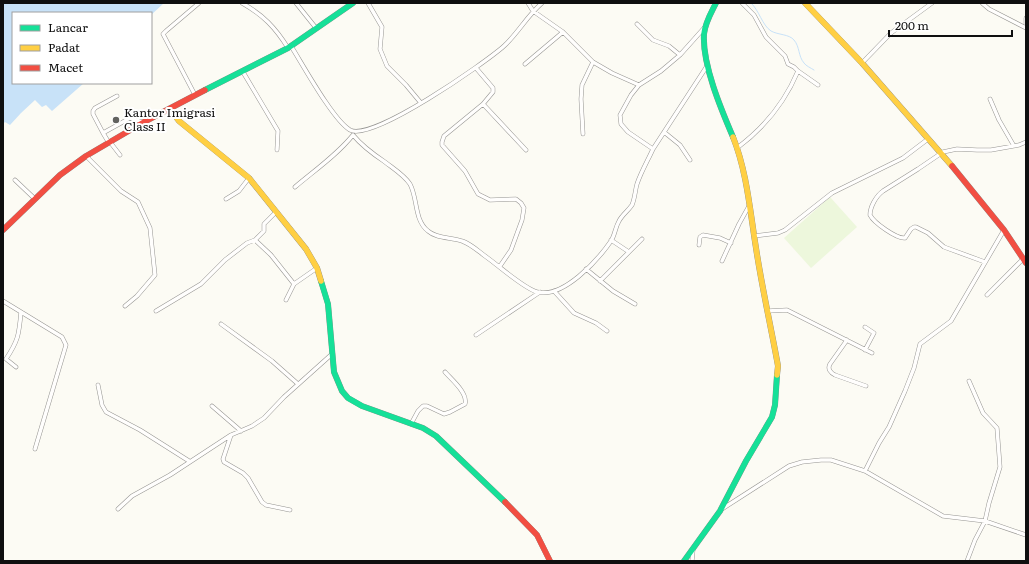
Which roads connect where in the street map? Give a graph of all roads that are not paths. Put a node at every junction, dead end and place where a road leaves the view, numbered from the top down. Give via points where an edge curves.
1 (199, 3) edge
2 (242, 3) edge
3 (296, 3) edge
4 (353, 3) edge
5 (368, 3) edge
6 (528, 3) edge
7 (542, 3) edge
8 (716, 3) edge
9 (742, 3) edge
10 (805, 3) edge
11 (932, 3) edge
12 (982, 3) edge
13 (533, 11) junction
14 (1026, 18) edge
15 (637, 24) dead end
16 (1026, 24) edge
17 (706, 25) junction
18 (1026, 28) edge
19 (316, 29) junction
20 (563, 32) junction
21 (290, 47) junction
22 (680, 55) junction
23 (593, 62) junction
24 (862, 63) junction
25 (526, 64) dead end
26 (707, 66) junction
27 (476, 68) junction
28 (798, 71) junction
29 (242, 72) junction
30 (639, 85) junction
31 (818, 85) dead end
32 (195, 95) junction
33 (117, 96) dead end
34 (990, 99) dead end
35 (421, 103) junction
36 (483, 104) junction
37 (170, 109) junction
38 (144, 122) junction
39 (664, 132) junction
40 (103, 133) junction
41 (354, 133) junction
42 (583, 134) dead end
43 (928, 139) junction
44 (1026, 142) edge
45 (109, 143) junction
46 (1014, 146) junction
47 (737, 148) junction
48 (653, 149) junction
49 (277, 150) dead end
50 (526, 150) dead end
51 (941, 153) junction
52 (120, 155) dead end
53 (86, 156) junction
54 (690, 160) dead end
55 (248, 178) junction
56 (15, 180) dead end
57 (295, 187) dead end
58 (35, 199) junction
59 (226, 199) dead end
60 (749, 206) junction
61 (276, 212) junction
62 (3, 230) edge
63 (1004, 230) junction
64 (754, 236) junction
65 (642, 239) dead end
66 (256, 240) junction
67 (611, 240) junction
68 (731, 243) junction
69 (699, 245) dead end
70 (629, 252) junction
71 (722, 261) dead end
72 (1025, 261) edge
73 (985, 262) junction
74 (500, 266) junction
75 (317, 268) junction
76 (586, 269) junction
77 (600, 281) junction
78 (294, 284) junction
79 (554, 290) junction
80 (540, 292) junction
81 (986, 295) dead end
82 (286, 300) dead end
83 (3, 301) edge
84 (635, 304) dead end
85 (125, 306) dead end
86 (156, 311) dead end
87 (768, 311) junction
88 (21, 312) junction
89 (220, 324) dead end
90 (865, 327) dead end
91 (607, 331) dead end
92 (476, 335) dead end
93 (847, 340) junction
94 (865, 350) junction
95 (872, 353) dead end
96 (332, 354) junction
97 (4, 360) edge
98 (16, 367) dead end
99 (445, 372) dead end
100 (969, 381) dead end
101 (298, 384) junction
102 (98, 385) dead end
103 (866, 386) dead end
104 (212, 406) dead end
105 (411, 424) junction
106 (241, 431) junction
107 (231, 435) junction
108 (34, 449) dead end
109 (189, 461) junction
110 (865, 471) junction
111 (118, 509) dead end
112 (290, 510) dead end
113 (720, 511) junction
114 (985, 521) junction
115 (1026, 535) edge
116 (693, 549) junction
117 (550, 561) edge
118 (684, 561) edge
119 (692, 561) edge
120 (967, 561) edge

1 - 32 street via 163,34
2 - 21 street via 258,12
3 - 19 street
4 - 19 main road
5 - 35 street via 382,27 380,49 386,66
6 - 13 street
7 - 13 street
8 - 17 main road
9 - 28 street via 754,15 766,37 788,64
10 - 24 main road
11 - 24 street via 891,34
12 - 18 street
13 - 20 street
13 - 27 street via 505,45
14 - 16 street
15 - 22 street via 653,40 669,46
17 - 22 street
17 - 26 main road
19 - 21 main road
20 - 23 street
20 - 25 street
21 - 29 main road
21 - 41 street via 338,119
22 - 30 street
23 - 30 street
23 - 42 street via 582,85
24 - 43 main road
26 - 39 street
26 - 47 main road
27 - 35 street
27 - 36 street via 493,88 492,94
28 - 31 street
28 - 47 street via 781,104 753,136
29 - 32 main road
29 - 49 street via 278,132
30 - 48 street via 625,105 620,120 628,132
32 - 37 main road
33 - 40 street via 93,111
34 - 46 street
35 - 41 street via 399,116
36 - 50 street
36 - 74 street via 444,136 442,142 465,171 478,194 490,200 516,199 524,208 511,250
37 - 38 main road
37 - 55 main road via 178,121
38 - 40 street via 130,118
38 - 45 main road
39 - 48 street
39 - 54 street via 680,145
40 - 45 street
41 - 57 street via 331,158
41 - 74 street via 360,143 406,180 414,194 423,227 428,232 464,241
43 - 51 main road
43 - 64 street via 903,158 832,193 785,230
44 - 46 street
45 - 52 street
45 - 53 main road
46 - 51 street via 984,150 957,149
47 - 60 main road
48 - 67 street via 641,174 632,205 618,222
51 - 63 main road
51 - 73 street via 880,193 870,215 875,222 899,238 905,238 911,229 916,227 928,233 944,247
53 - 58 main road via 60,175
53 - 85 street via 121,191 138,202 150,228 155,275
55 - 59 street via 239,191
55 - 61 main road
56 - 58 street
58 - 62 main road
60 - 64 main road
60 - 68 street
61 - 66 street via 264,224 264,231
61 - 75 main road via 306,249
63 - 72 main road
63 - 73 street
64 - 87 main road
65 - 70 street
66 - 78 street
66 - 86 street via 247,243 225,260 201,284
67 - 70 street
67 - 76 street
68 - 69 street via 703,235
68 - 71 street
70 - 77 street
72 - 81 street
73 - 110 street via 951,321 920,344 905,391
74 - 80 street via 512,277
75 - 78 street
75 - 96 main road via 328,304
76 - 77 street
76 - 79 street via 570,284
77 - 84 street
78 - 82 street
79 - 80 street
79 - 91 street via 574,313
80 - 92 street
83 - 88 street
87 - 93 street via 787,310
87 - 113 main road via 778,366 772,417
88 - 97 street via 18,339
88 - 108 street via 62,337 66,345
89 - 101 street via 272,361
90 - 94 street via 874,333
93 - 94 street
93 - 103 street via 829,369 835,375
94 - 95 street
96 - 101 street
96 - 105 main road via 337,383 348,398 362,406
97 - 98 street
99 - 105 street via 462,391 465,404 444,414 423,406
100 - 114 street via 984,413 996,425 998,432 1000,467
101 - 106 street via 270,414
102 - 109 street via 102,406 106,412
104 - 106 street
105 - 117 main road via 436,436 519,514 537,535
106 - 107 street
107 - 109 street
107 - 112 street via 224,462 248,478 266,505
109 - 111 street via 132,496
110 - 113 street via 831,460 796,464 783,469
110 - 114 street via 943,516
113 - 116 main road
114 - 115 street
114 - 120 street
116 - 118 main road
116 - 119 street

